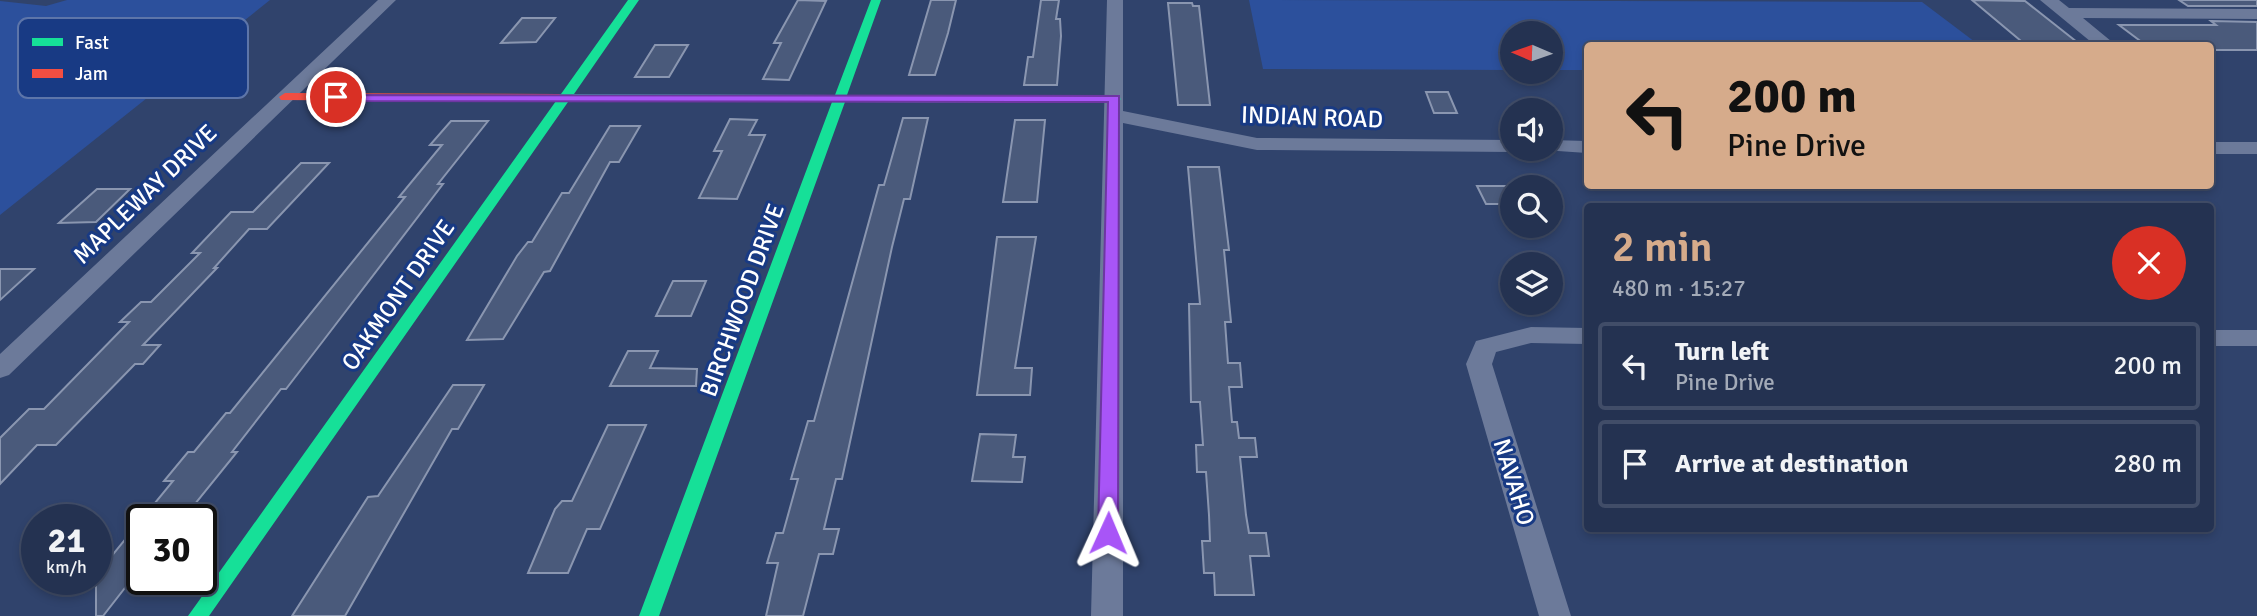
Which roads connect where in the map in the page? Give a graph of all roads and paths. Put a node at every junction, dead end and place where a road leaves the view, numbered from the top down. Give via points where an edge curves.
1 (388, 0) edge
2 (634, 0) edge
3 (876, 0) edge
4 (1115, 0) edge
5 (2048, 0) edge
6 (2066, 13) junction
7 (2257, 14) edge
8 (2103, 42) edge
9 (285, 97) junction
10 (566, 98) junction
11 (841, 98) junction
12 (1114, 107) junction
13 (1500, 146) edge
14 (1563, 146) edge
15 (1584, 146) edge
16 (2214, 148) edge
17 (2257, 148) edge
18 (1584, 336) edge
19 (2214, 338) edge
20 (2257, 338) edge
21 (0, 369) edge
22 (198, 616) edge
23 (649, 616) edge
24 (1107, 616) edge
25 (1555, 616) edge

1 - 9 street, MAPLEWAY DRIVE
2 - 10 street, OAKMONT DRIVE
3 - 11 street, BIRCHWOOD DRIVE
4 - 12 street
5 - 6 street
6 - 7 street
6 - 8 street
9 - 10 street
9 - 21 street, MAPLEWAY DRIVE
10 - 11 street
10 - 22 street, OAKMONT DRIVE
11 - 12 street
11 - 23 street, BIRCHWOOD DRIVE
12 - 13 street, INDIAN ROAD via 1257,145
12 - 24 street
14 - 15 street
16 - 17 street
18 - 25 street, NAVAHO via 1531,335 1485,347 1479,364
19 - 20 street

